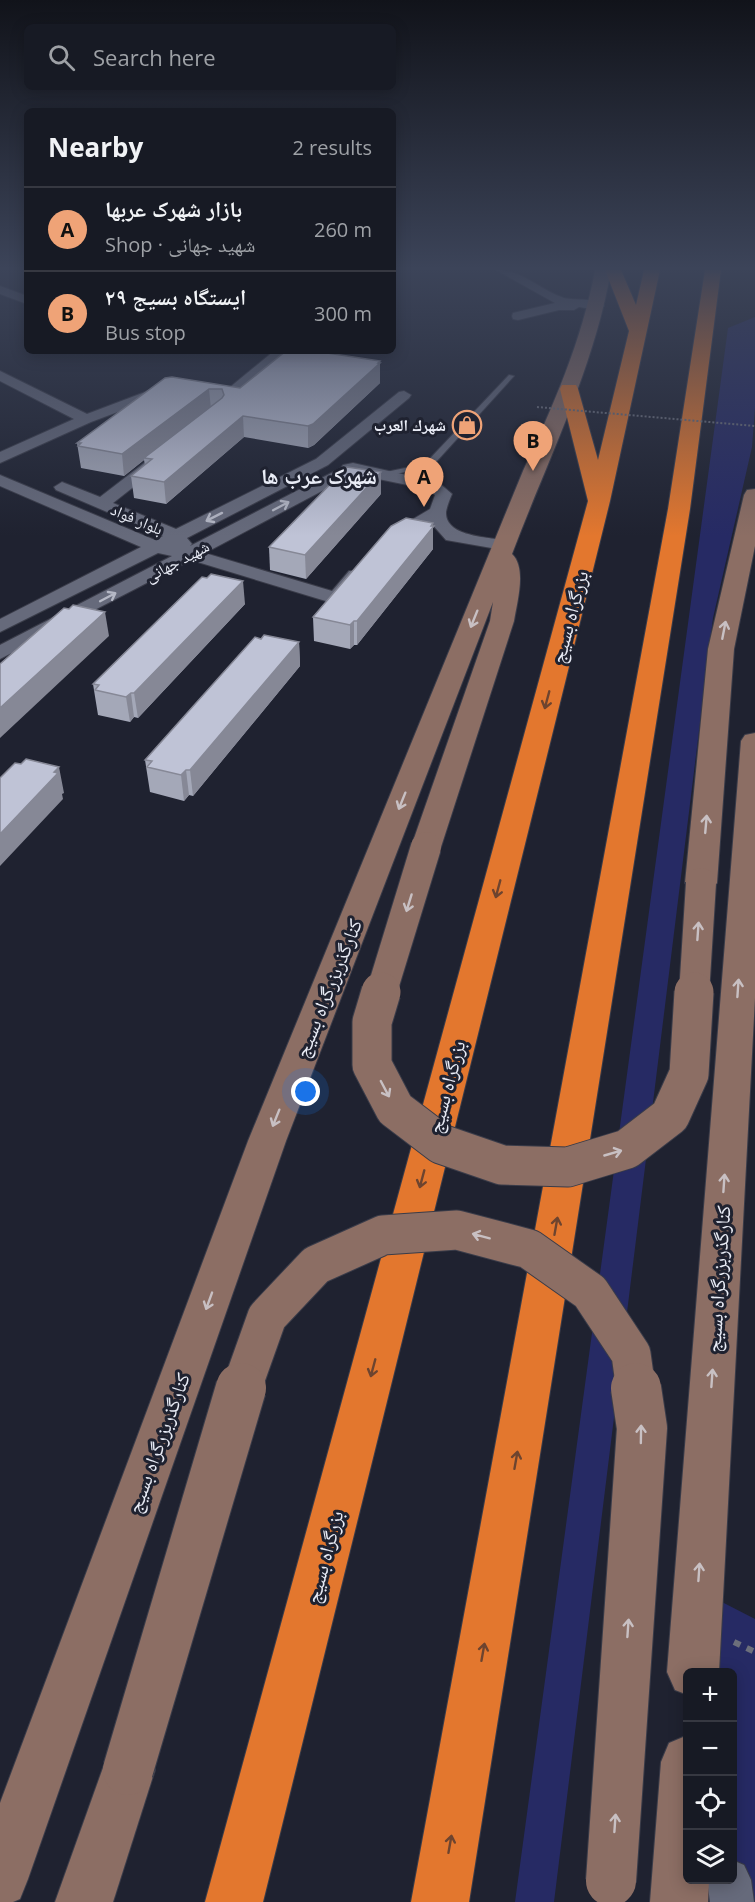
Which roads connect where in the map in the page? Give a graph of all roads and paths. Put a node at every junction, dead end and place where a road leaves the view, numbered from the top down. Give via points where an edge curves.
1 (272, 359) edge
2 (580, 359) edge
3 (632, 359) edge
4 (703, 359) edge
5 (0, 375) edge
6 (510, 375) dead end
7 (569, 389) junction
8 (404, 395) dead end
9 (537, 407) dead end
10 (86, 419) junction
11 (755, 426) edge
12 (172, 449) edge
13 (0, 458) edge
14 (322, 462) junction
15 (353, 468) junction
16 (22, 471) dead end
17 (384, 475) junction
18 (0, 480) edge
19 (47, 481) dead end
20 (755, 495) edge
21 (599, 501) junction
22 (101, 504) junction
23 (438, 512) junction
24 (177, 536) junction
25 (381, 545) edge
26 (503, 545) junction
27 (156, 547) junction
28 (190, 554) junction
29 (366, 563) edge
30 (0, 626) edge
31 (0, 653) edge
32 (755, 741) edge
33 (696, 1622) junction
34 (693, 1668) edge
35 (702, 1668) edge
36 (686, 1776) edge
37 (0, 1879) edge
38 (730, 1884) edge
39 (610, 1892) edge
40 (84, 1902) edge
41 (234, 1902) edge
42 (440, 1902) edge
43 (679, 1902) edge
44 (732, 1902) edge

1 - 10 street via 229,393 171,387
2 - 7 main road, کنارگذربزرگراه بسیج
3 - 21 highway, بزرگراه بسیج
42 -> 4 highway
5 - 10 street
6 - 17 lane via 423,471
7 - 21 highway
7 - 26 main road, کنارگذربزرگراه بسیج
8 - 14 street, شهید جهانی
9 - 11 path, bridge
10 - 13 street
12 - 22 street
14 - 15 street
14 -> 24 street, شهید جهانی
15 - 17 street
28 -> 15 street, شهید جهانی
16 - 18 street
17 - 23 street via 432,485 444,494
18 - 27 street, بلوار فواد
19 - 22 street, بلوار فواد
26 -> 20 main road, bridge via 508,583 502,621 372,1022 372,1065 395,1109 441,1144 502,1165 568,1167 627,1149 670,1116 689,1074 721,649
21 -> 41 highway, بزرگراه بسیج
22 - 24 street, بلوار فواد
23 - 25 street
23 - 26 street via 440,524 452,536
24 - 27 street, شهید جهانی
24 - 28 street, بلوار فواد
26 -> 37 main road, کنارگذربزرگراه بسیج via 267,1141
27 - 28 street, بلوار فواد
27 - 30 street, شهید جهانی
28 - 29 street via 336,598
31 -> 28 street, شهید جهانی
33 -> 32 main road, کنارگذربزرگراه بسیج
33 - 34 main road, کنارگذربزرگراه بسیج
33 - 35 street
36 - 43 main road
38 - 44 street
39 -> 40 main road, bridge via 642,1428 630,1354 590,1292 529,1249 457,1230 383,1235 335,1256 316,1265 267,1317 242,1386 128,1770

